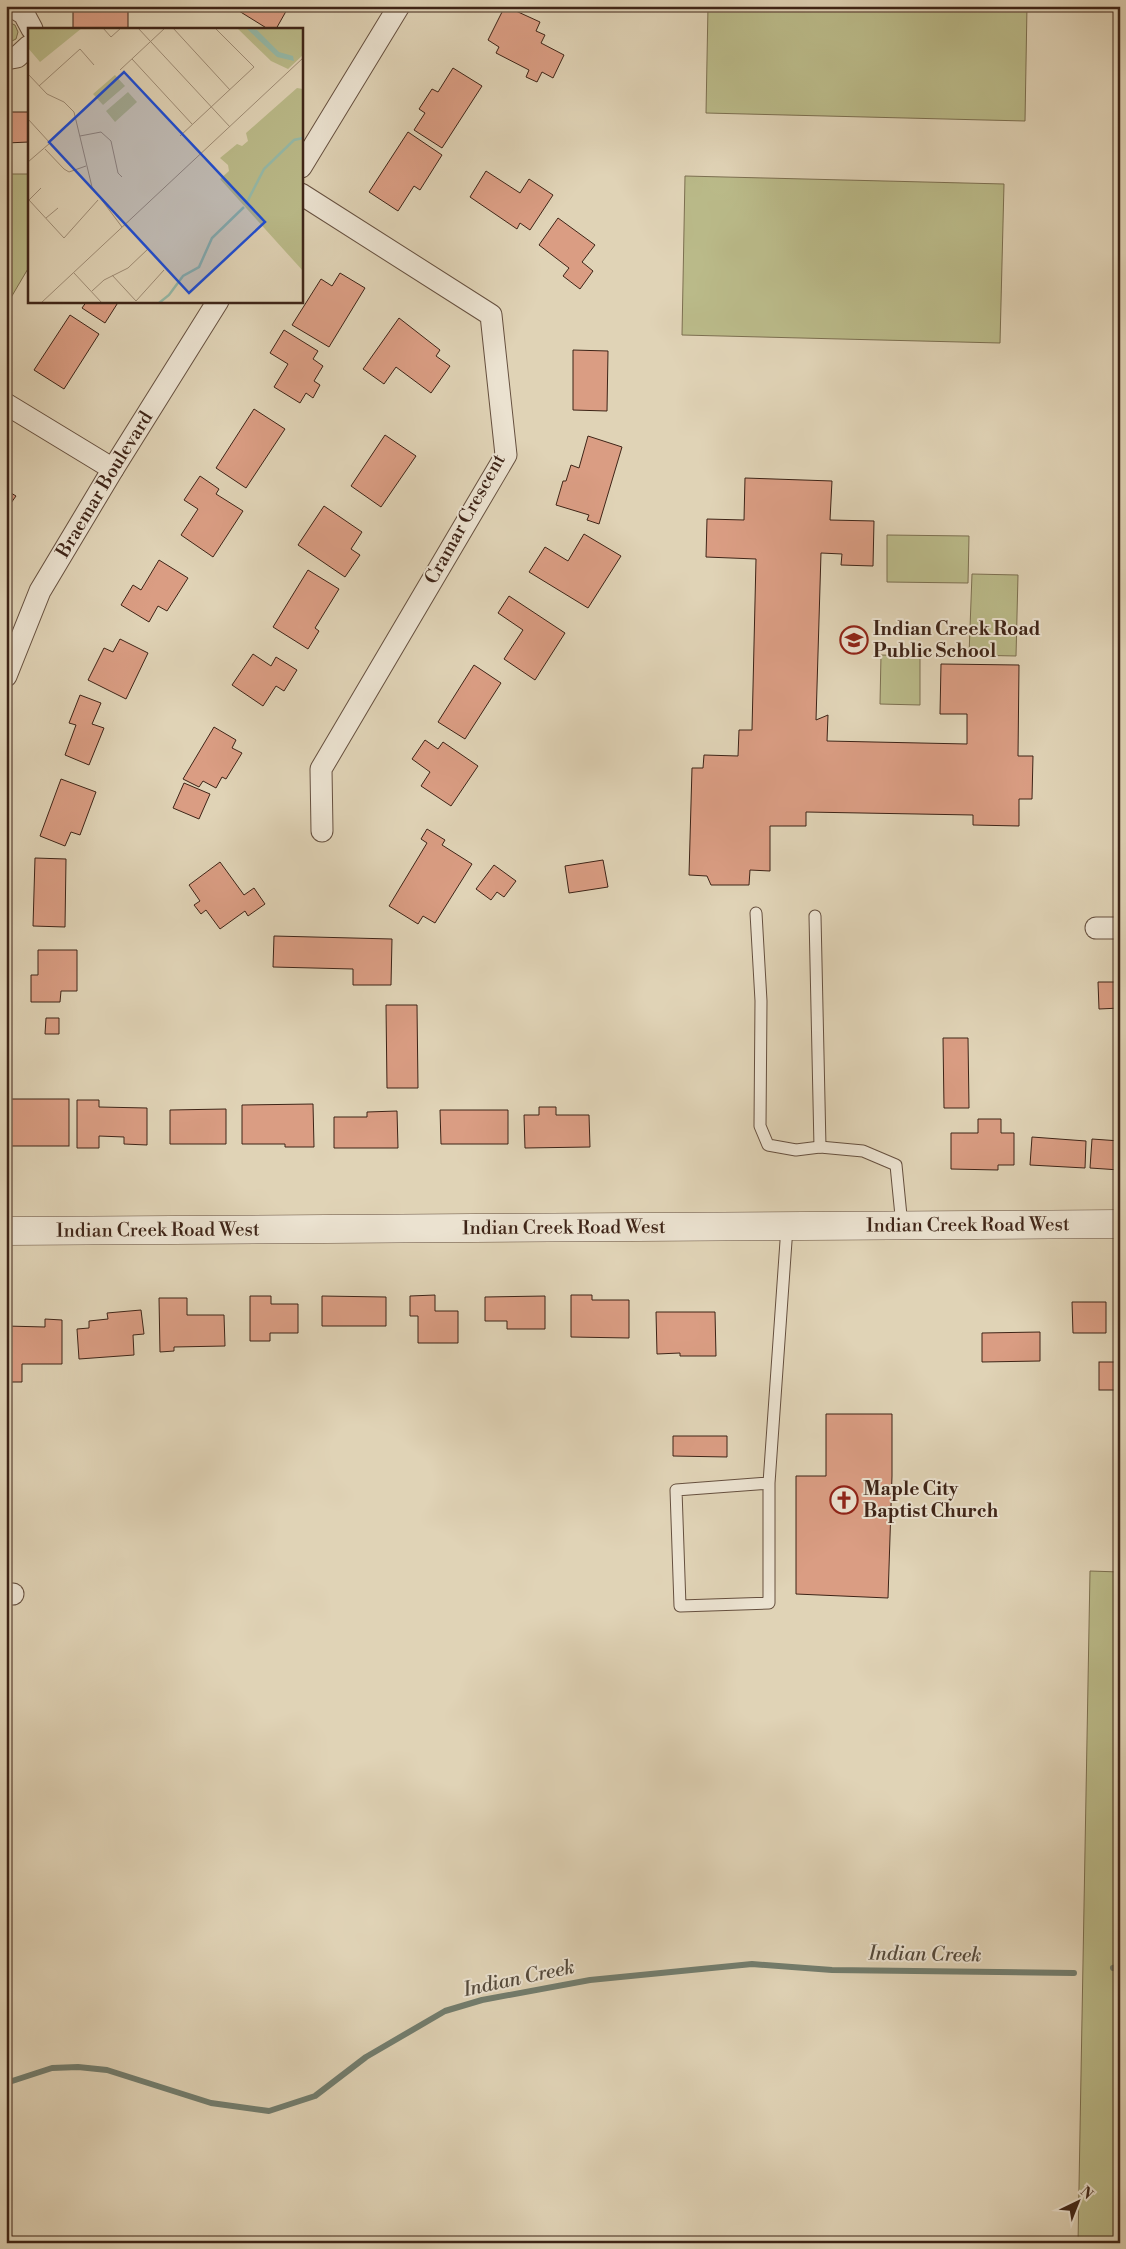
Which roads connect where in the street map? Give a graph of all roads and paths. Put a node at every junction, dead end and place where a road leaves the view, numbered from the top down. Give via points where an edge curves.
1 (11, 6) edge
2 (399, 6) edge
3 (31, 28) edge
4 (28, 47) edge
5 (6, 58) edge
6 (302, 165) edge
7 (302, 195) edge
8 (217, 302) edge
9 (6, 404) edge
10 (113, 470) junction
11 (6, 676) edge
12 (322, 831) dead end
13 (756, 913) dead end
14 (815, 916) dead end
15 (1096, 928) dead end
16 (1120, 928) edge
17 (820, 1148) junction
18 (1120, 1224) edge
19 (902, 1226) junction
20 (787, 1227) junction
21 (6, 1231) edge
22 (769, 1483) junction

1 - 3 street via 24,14
2 - 6 street
4 - 5 street via 17,57
7 - 12 street, Cramar Crescent via 491,315 506,455 322,769
8 - 10 street, Braemar Boulevard
9 - 10 street
10 - 11 street, Braemar Boulevard via 40,591
13 - 17 lane via 761,1001 760,1126 768,1145 796,1150
14 - 17 lane
15 - 16 street
17 - 19 lane via 863,1152 896,1165
18 - 19 street, Indian Creek Road West
19 - 20 street, Indian Creek Road West
20 - 21 street, Indian Creek Road West
20 - 22 lane
22 - 22 lane via 676,1490 680,1606 769,1603

